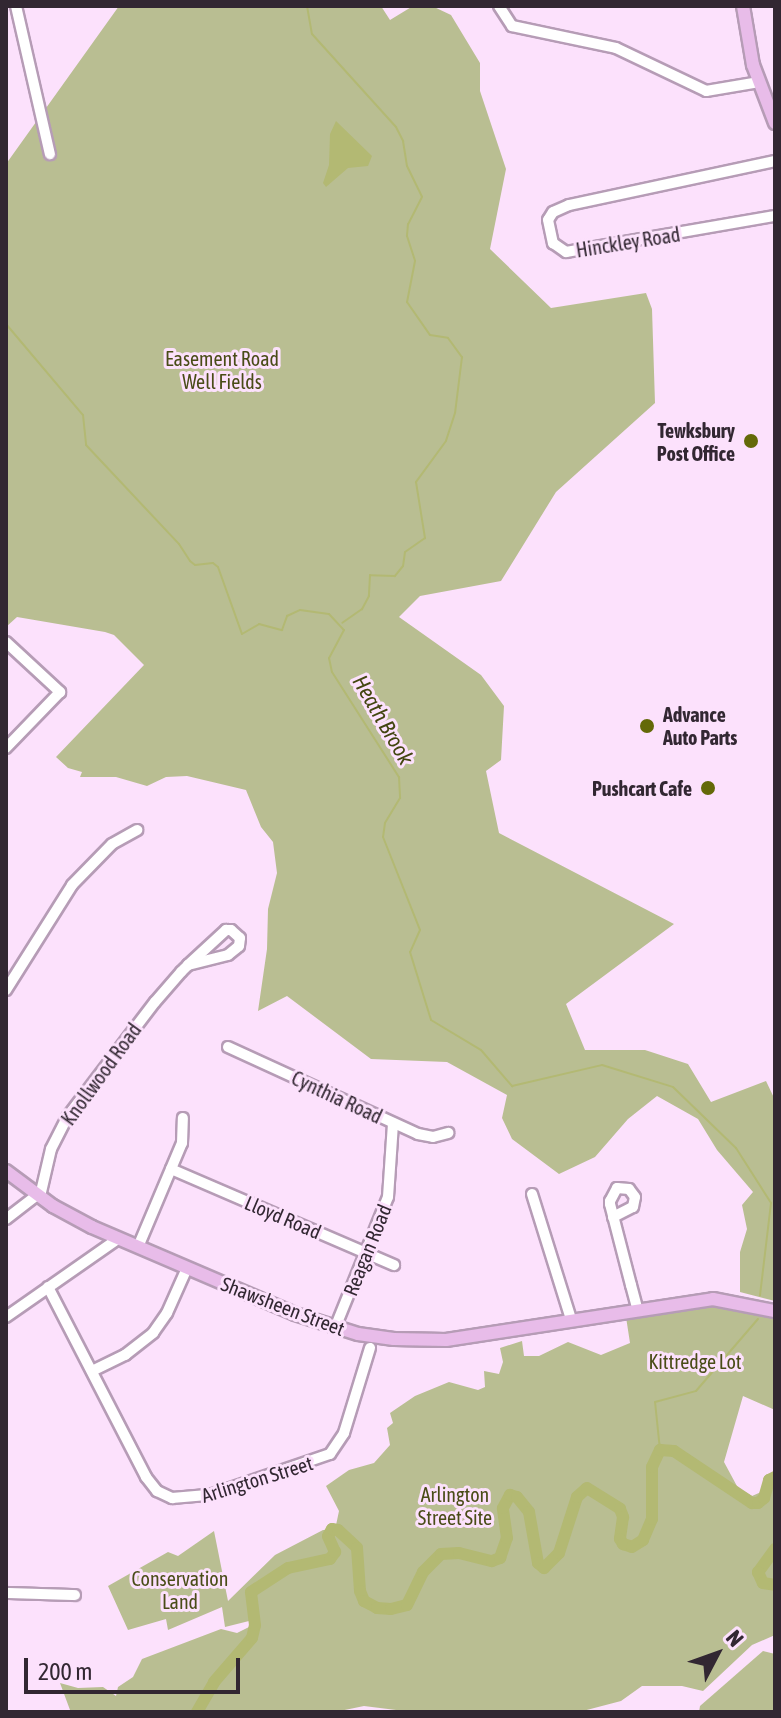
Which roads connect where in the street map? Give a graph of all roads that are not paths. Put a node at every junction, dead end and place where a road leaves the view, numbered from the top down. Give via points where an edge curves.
1 (16, 6) edge
2 (499, 6) edge
3 (743, 6) edge
4 (759, 82) junction
5 (775, 123) edge
6 (50, 154) dead end
7 (775, 161) edge
8 (775, 216) edge
9 (6, 642) edge
10 (6, 748) edge
11 (137, 830) dead end
12 (188, 965) junction
13 (6, 990) edge
14 (228, 1047) dead end
15 (183, 1118) dead end
16 (393, 1123) junction
17 (448, 1133) dead end
18 (171, 1169) junction
19 (6, 1171) edge
20 (532, 1194) dead end
21 (39, 1196) junction
22 (613, 1217) dead end
23 (6, 1219) edge
24 (118, 1239) junction
25 (138, 1247) junction
26 (367, 1253) junction
27 (394, 1265) dead end
28 (187, 1268) junction
29 (48, 1287) junction
30 (637, 1308) junction
31 (775, 1311) edge
32 (6, 1317) edge
33 (571, 1319) junction
34 (335, 1328) junction
35 (370, 1348) dead end
36 (92, 1371) junction
37 (6, 1593) edge
38 (75, 1595) dead end

1 - 6 street
2 - 4 street via 512,26 616,48 706,91
3 - 4 main road
4 - 5 main road
7 - 8 street, Hinckley Road via 569,205 548,220 553,243 566,252
9 - 10 street via 60,692
11 - 13 street via 112,844 65,894
12 - 12 street, Knollwood Road via 228,955 240,938 227,929
12 - 21 street, Knollwood Road via 74,1106 51,1149
14 - 16 street, Cynthia Road
15 - 18 street via 184,1137
16 - 17 street, Cynthia Road via 425,1136
16 - 26 street, Reagan Road via 388,1197
18 - 25 street
18 - 26 street, Lloyd Road
19 - 21 main road, Shawsheen Street
20 - 33 street
21 - 23 street
21 - 24 main road, Shawsheen Street
22 - 30 street
24 - 25 main road, Shawsheen Street
24 - 29 street
25 - 28 main road, Shawsheen Street
26 - 27 street, Lloyd Road
26 - 34 street, Reagan Road
28 - 34 main road, Shawsheen Street
28 - 36 street via 153,1333
29 - 32 street
29 - 36 street, Arlington Street
30 - 31 main road, Shawsheen Street via 725,1299
30 - 33 main road, Shawsheen Street
33 - 34 main road, Shawsheen Street via 446,1340 381,1338
35 - 36 street, Arlington Street via 344,1433 330,1454 191,1499 164,1495 151,1484
37 - 38 street

